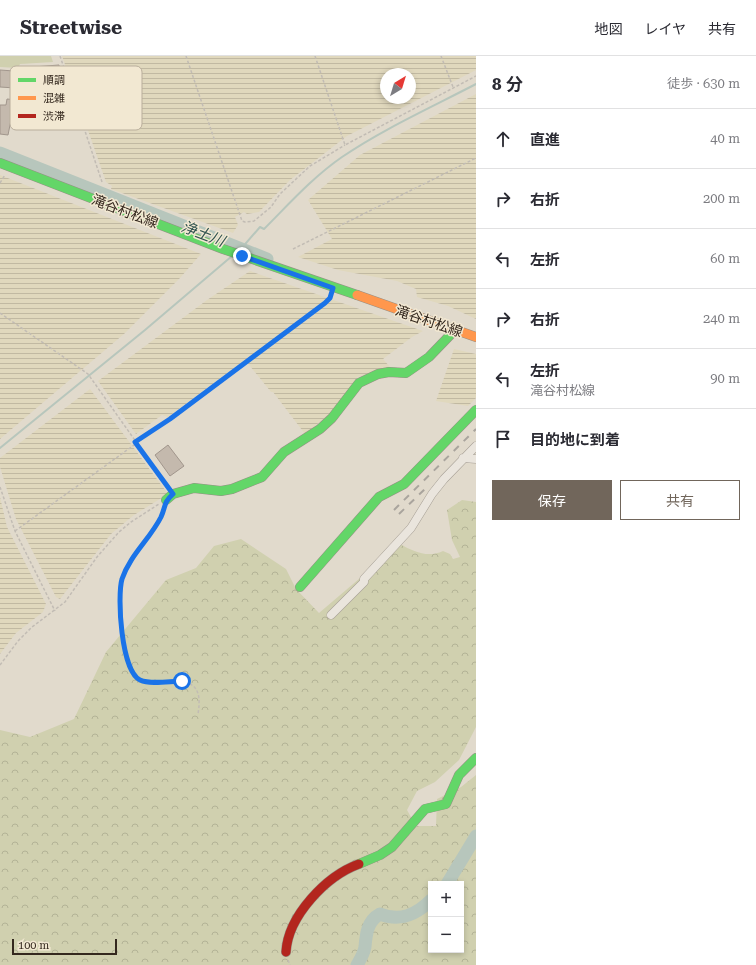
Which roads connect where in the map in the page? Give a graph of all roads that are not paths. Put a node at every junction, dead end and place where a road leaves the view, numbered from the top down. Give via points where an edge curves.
1 (0, 163) edge
2 (455, 330) junction
3 (476, 337) edge
4 (476, 410) edge
5 (476, 446) edge
6 (463, 458) junction
7 (476, 459) edge
8 (166, 500) road end
9 (300, 587) dead end
10 (330, 615) dead end
11 (476, 758) edge
12 (286, 952) dead end

1 - 2 street, 滝谷村松線 via 230,252
2 - 3 street, 滝谷村松線
2 - 8 street via 429,357 406,373 378,374 358,383 332,418 320,429 284,452 262,477 221,491 194,488 173,494
4 - 9 street via 404,484 379,497
5 - 6 street
6 - 7 street
6 - 10 street via 432,494 411,528 364,582
11 - 12 street via 459,775 446,804 426,809 397,844 385,853 339,873 319,889 289,934 285,945

